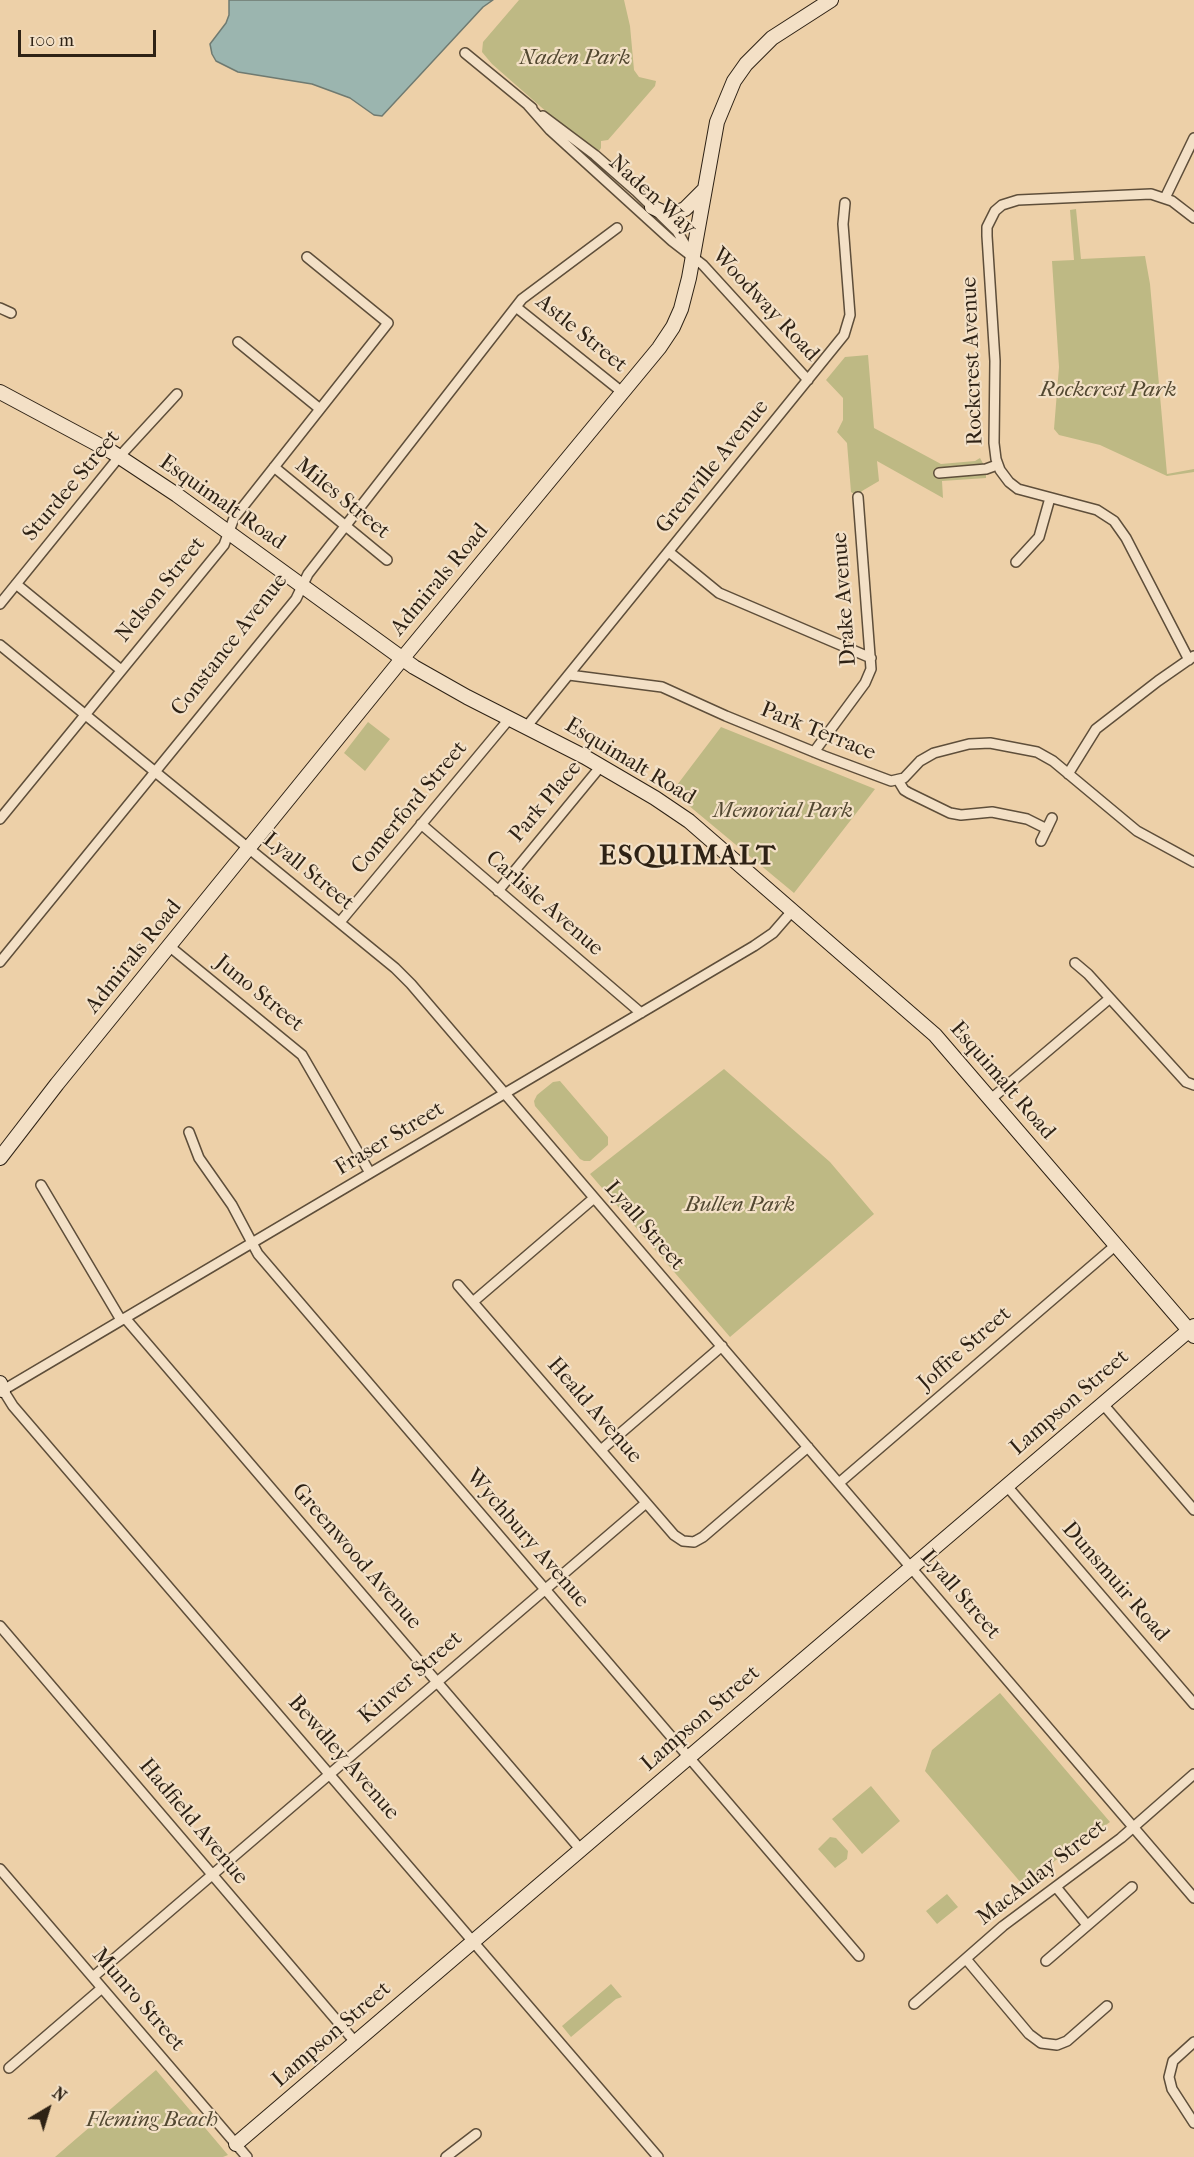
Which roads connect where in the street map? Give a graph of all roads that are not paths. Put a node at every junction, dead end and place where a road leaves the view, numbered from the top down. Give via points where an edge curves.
1 (831, 0) edge
2 (465, 53) dead end
3 (528, 105) junction
4 (1194, 138) edge
5 (703, 190) junction
6 (1165, 198) junction
7 (845, 203) dead end
8 (652, 207) junction
9 (1194, 218) edge
10 (617, 228) dead end
11 (307, 257) dead end
12 (693, 257) junction
13 (516, 307) junction
14 (0, 308) edge
15 (11, 313) dead end
16 (238, 342) dead end
17 (808, 380) junction
18 (0, 392) edge
19 (622, 392) junction
20 (177, 394) dead end
21 (320, 409) junction
22 (119, 457) junction
23 (998, 465) junction
24 (274, 467) junction
25 (939, 473) dead end
26 (858, 497) dead end
27 (1050, 498) junction
28 (345, 526) junction
29 (229, 531) junction
30 (669, 552) junction
31 (387, 560) dead end
32 (1016, 562) dead end
33 (16, 584) junction
34 (302, 586) junction
35 (0, 604) edge
36 (0, 645) edge
37 (871, 658) junction
38 (1191, 658) edge
39 (402, 659) junction
40 (121, 670) junction
41 (569, 675) junction
42 (86, 715) junction
43 (510, 718) junction
44 (527, 726) junction
45 (814, 752) junction
46 (601, 766) junction
47 (156, 772) junction
48 (1068, 774) junction
49 (898, 780) junction
50 (1052, 818) dead end
51 (0, 819) edge
52 (421, 824) junction
53 (1047, 829) junction
54 (1041, 841) dead end
55 (249, 849) junction
56 (1194, 862) edge
57 (498, 891) junction
58 (793, 910) junction
59 (340, 922) junction
60 (169, 946) junction
61 (0, 962) edge
62 (1075, 963) dead end
63 (1109, 999) junction
64 (641, 1013) junction
65 (1194, 1085) edge
66 (505, 1094) junction
67 (991, 1099) junction
68 (189, 1132) dead end
69 (0, 1158) edge
70 (370, 1173) junction
71 (41, 1185) dead end
72 (594, 1198) junction
73 (253, 1242) junction
74 (1116, 1245) junction
75 (458, 1285) dead end
76 (474, 1301) junction
77 (123, 1319) junction
78 (1192, 1331) edge
79 (722, 1346) junction
80 (1, 1388) edge
81 (1102, 1403) junction
82 (808, 1447) junction
83 (601, 1450) junction
84 (839, 1483) junction
85 (1006, 1485) junction
86 (646, 1503) junction
87 (1194, 1510) edge
88 (911, 1567) junction
89 (545, 1589) junction
90 (0, 1626) edge
91 (437, 1682) junction
92 (1194, 1704) edge
93 (689, 1757) junction
94 (1194, 1773) edge
95 (329, 1774) junction
96 (1133, 1827) junction
97 (581, 1850) junction
98 (0, 1869) edge
99 (213, 1875) junction
100 (1056, 1887) junction
101 (1132, 1887) dead end
102 (1194, 1898) edge
103 (1087, 1925) junction
104 (473, 1942) junction
105 (859, 1956) dead end
106 (966, 1959) junction
107 (1047, 1960) dead end
108 (93, 1977) junction
109 (102, 1988) junction
110 (914, 2004) dead end
111 (1107, 2006) dead end
112 (1194, 2042) edge
113 (356, 2043) junction
114 (9, 2068) dead end
115 (1194, 2123) edge
116 (476, 2134) dead end
117 (236, 2145) junction
118 (247, 2157) edge
119 (446, 2157) edge
120 (658, 2157) edge

1 - 5 street, Admirals Road via 772,38 734,81 717,122
2 - 3 street, Naden Way
3 - 8 street, Naden Way via 596,155
3 - 12 street, Naden Way via 557,137
4 - 6 street
5 - 8 street via 675,213
5 - 12 street, Admirals Road
6 - 9 street via 1179,204
6 - 23 street, Rockcrest Avenue via 1136,193 1018,200 1002,206 990,219 987,236
7 - 17 street, Grenville Avenue via 850,320 844,335
8 - 12 street, Naden Way via 677,231
10 - 13 street, Constance Avenue
11 - 21 street, Nelson Street via 388,323
12 - 17 street, Woodway Road
12 - 19 street, Admirals Road via 673,327
13 - 19 street, Astle Street
13 - 28 street, Constance Avenue
14 - 15 street
16 - 21 street
17 - 30 street, Grenville Avenue
18 - 22 street, Esquimalt Road
19 - 39 street, Admirals Road
20 - 22 street, Sturdee Street
21 - 24 street, Nelson Street
22 - 29 street, Esquimalt Road
22 - 33 street, Sturdee Street
23 - 25 street
23 - 27 street, Rockcrest Avenue via 1014,486
24 - 28 street, Miles Street
24 - 29 street, Nelson Street via 234,518
26 - 37 street, Drake Avenue
27 - 32 street via 1039,537
27 - 38 street, Rockcrest Avenue via 1097,510 1114,521
28 - 31 street, Miles Street
28 - 34 street, Constance Avenue
29 - 34 street, Esquimalt Road
29 - 40 street, Nelson Street via 224,544
30 - 37 street via 719,593
30 - 41 street, Grenville Avenue
33 - 35 street, Sturdee Street
33 - 40 street
34 - 39 street, Esquimalt Road
34 - 47 street, Constance Avenue via 296,599
36 - 42 street, Lyall Street
37 - 45 street, Drake Avenue via 866,683
38 - 48 street via 1096,729
39 - 43 street, Esquimalt Road
39 - 55 street, Admirals Road
40 - 42 street, Nelson Street
41 - 44 street, Grenville Avenue
41 - 45 street, Park Terrace via 662,687
42 - 47 street, Lyall Street
42 - 51 street, Nelson Street
43 - 44 street, Esquimalt Road
43 - 52 street, Comerford Street
44 - 46 street, Esquimalt Road
45 - 49 street, Park Terrace via 885,779
46 - 57 street, Park Place
46 - 58 street, Esquimalt Road via 683,816
47 - 55 street, Lyall Street
47 - 61 street, Constance Avenue
48 - 49 street via 1037,752 976,743 934,753
48 - 56 street via 1137,831
49 - 53 street, Park Terrace via 909,794 950,813 992,812 1027,819
50 - 53 street
52 - 57 street, Carlisle Avenue
52 - 59 street, Comerford Street
53 - 54 street
55 - 59 street, Lyall Street
55 - 60 street, Admirals Road
57 - 64 street, Carlisle Avenue
58 - 64 street, Fraser Street via 766,939
58 - 67 street, Esquimalt Road via 927,1028
59 - 66 street, Lyall Street via 411,984
60 - 69 street, Admirals Road
60 - 70 street, Juno Street via 302,1055
62 - 63 street
63 - 65 street via 1186,1082
63 - 67 street
64 - 66 street, Fraser Street
66 - 70 street, Fraser Street
66 - 72 street, Lyall Street
67 - 74 street, Esquimalt Road
68 - 73 street, Wychbury Avenue via 199,1158
70 - 73 street, Fraser Street
71 - 77 street, Greenwood Avenue
72 - 76 street
72 - 79 street, Lyall Street
73 - 77 street, Fraser Street
73 - 89 street, Wychbury Avenue via 258,1254
74 - 78 street, Esquimalt Road
74 - 84 street, Joffre Street
75 - 76 street, Heald Avenue
76 - 83 street, Heald Avenue
77 - 80 street, Fraser Street
77 - 91 street, Greenwood Avenue
78 - 81 street, Lampson Street
79 - 82 street, Lyall Street
79 - 83 street
80 - 95 street, Bewdley Avenue
81 - 85 street, Lampson Street
81 - 87 street
82 - 84 street, Lyall Street
82 - 86 street, Heald Avenue via 704,1537 688,1542 674,1535
83 - 86 street, Heald Avenue
84 - 88 street, Lyall Street
85 - 88 street, Lampson Street
85 - 92 street, Dunsmuir Road
86 - 89 street, Kinver Street
88 - 93 street, Lampson Street
88 - 96 street, Lyall Street
89 - 91 street, Kinver Street
89 - 93 street, Wychbury Avenue
90 - 99 street, Hadfield Avenue
91 - 95 street, Kinver Street
91 - 97 street, Greenwood Avenue
93 - 97 street, Lampson Street
93 - 105 street, Wychbury Avenue
94 - 96 street, MacAulay Street
95 - 99 street, Kinver Street
95 - 104 street, Bewdley Avenue
96 - 100 street, MacAulay Street
96 - 102 street, Lyall Street
97 - 104 street, Lampson Street
98 - 108 street, Munro Street
99 - 108 street, Kinver Street
99 - 113 street, Hadfield Avenue
100 - 103 street
100 - 106 street, MacAulay Street
101 - 103 street
103 - 107 street
104 - 113 street, Lampson Street
104 - 120 street, Bewdley Avenue
106 - 110 street, MacAulay Street
106 - 111 street via 1041,2043 1067,2041
108 - 109 street, Munro Street
109 - 114 street
109 - 117 street, Munro Street
112 - 115 street via 1173,2061 1169,2078
113 - 117 street, Lampson Street
116 - 119 street
117 - 118 street, Munro Street

